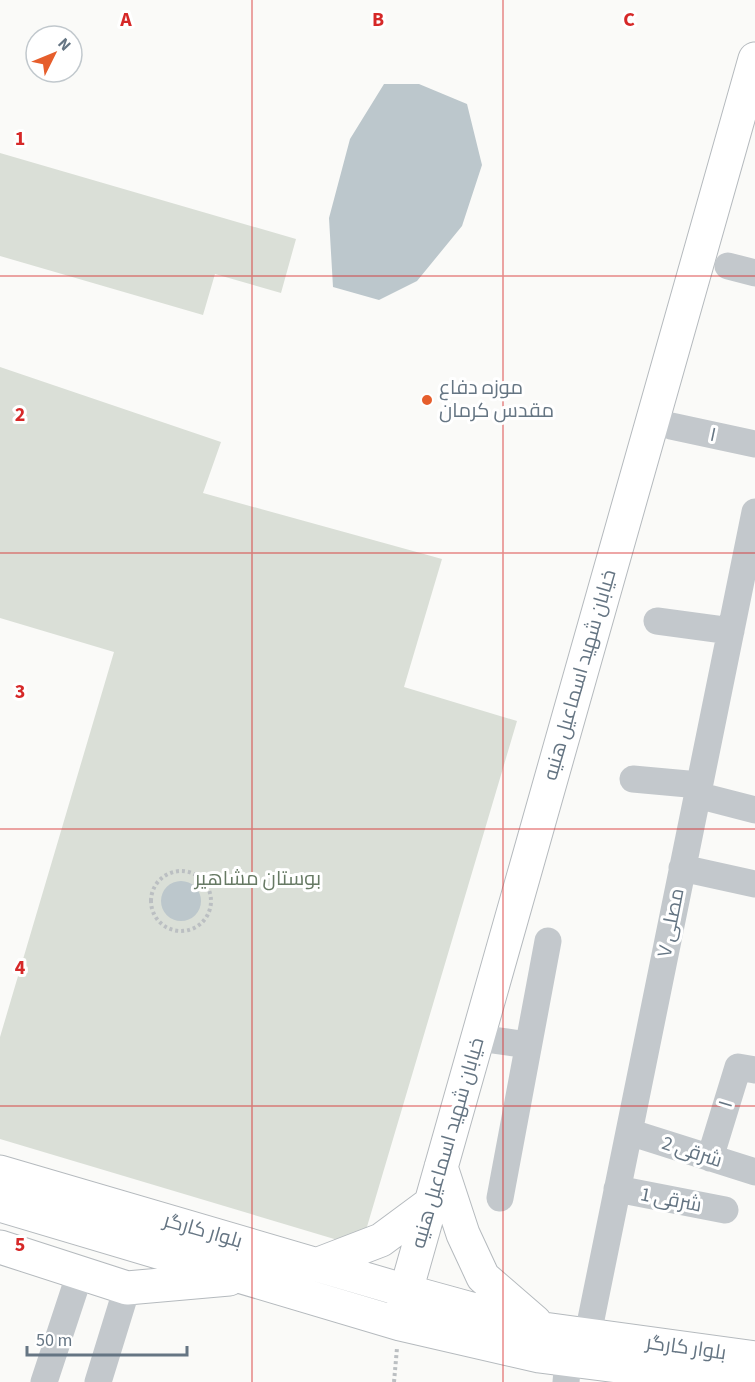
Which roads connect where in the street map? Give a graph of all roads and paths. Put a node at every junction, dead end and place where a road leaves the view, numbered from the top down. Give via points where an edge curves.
1 (755, 61) edge
2 (728, 266) dead end
3 (755, 273) edge
4 (671, 426) dead end
5 (755, 444) edge
6 (755, 512) edge
7 (749, 574) edge
8 (657, 621) dead end
9 (731, 630) junction
10 (633, 779) dead end
11 (698, 790) junction
12 (755, 810) edge
13 (682, 868) junction
14 (755, 884) edge
15 (170, 929) joint
16 (548, 941) dead end
17 (478, 1038) junction
18 (528, 1046) junction
19 (755, 1070) edge
20 (629, 1132) junction
21 (710, 1158) junction
22 (441, 1167) junction
23 (0, 1172) edge
24 (755, 1172) edge
25 (617, 1189) junction
26 (500, 1198) dead end
27 (431, 1203) junction
28 (0, 1206) edge
29 (725, 1210) dead end
30 (0, 1247) edge
31 (316, 1265) junction
32 (80, 1274) junction
33 (247, 1278) junction
34 (127, 1288) junction
35 (406, 1291) junction
36 (400, 1324) junction
37 (544, 1329) junction
38 (755, 1358) edge
39 (574, 1359) edge
40 (44, 1382) edge
41 (98, 1382) edge
42 (745, 1382) edge

1 - 17 main road, خیابان شهید اسماعیل هنیه
2 - 3 street
4 - 5 street, ۱
6 - 7 street, مصلی ۷
7 - 9 street, مصلی ۷
8 - 9 street
9 - 11 street, مصلی ۷
10 - 11 street
11 - 12 street
11 - 13 street, مصلی ۷
13 - 14 street
13 - 20 street, مصلی ۷
15 - 15 path via 193,928 209,912 208,889 192,873 169,873 153,890 153,912
16 - 18 street
17 - 18 street
17 - 22 main road, خیابان شهید اسماعیل هنیه
18 - 26 street
19 - 21 street, ۱ via 738,1067
20 - 21 street, شرقی 2
20 - 25 street, مصلی ۷
21 - 24 street, شرقی 2
22 - 27 main road, خیابان شهید اسماعیل هنیه
22 - 37 main road via 463,1234 483,1277
23 - 31 main road, بلوار کارگر
25 - 29 street, شرقی 1
25 - 39 street, مصلی ۷
27 - 31 main road via 381,1240
27 - 35 main road, خیابان شهید اسماعیل هنیه
28 - 33 main road, بلوار کارگر
30 - 32 main road
31 - 35 main road, بلوار کارگر
32 - 34 main road
32 - 40 street
33 - 34 main road
33 - 36 main road, بلوار کارگر
34 - 41 street
35 - 36 main road
35 - 37 main road, بلوار کارگر
36 - 39 main road, بلوار کارگر via 539,1356
37 - 39 main road, بلوار کارگر
38 - 39 main road, بلوار کارگر
39 - 42 main road, بلوار کارگر

